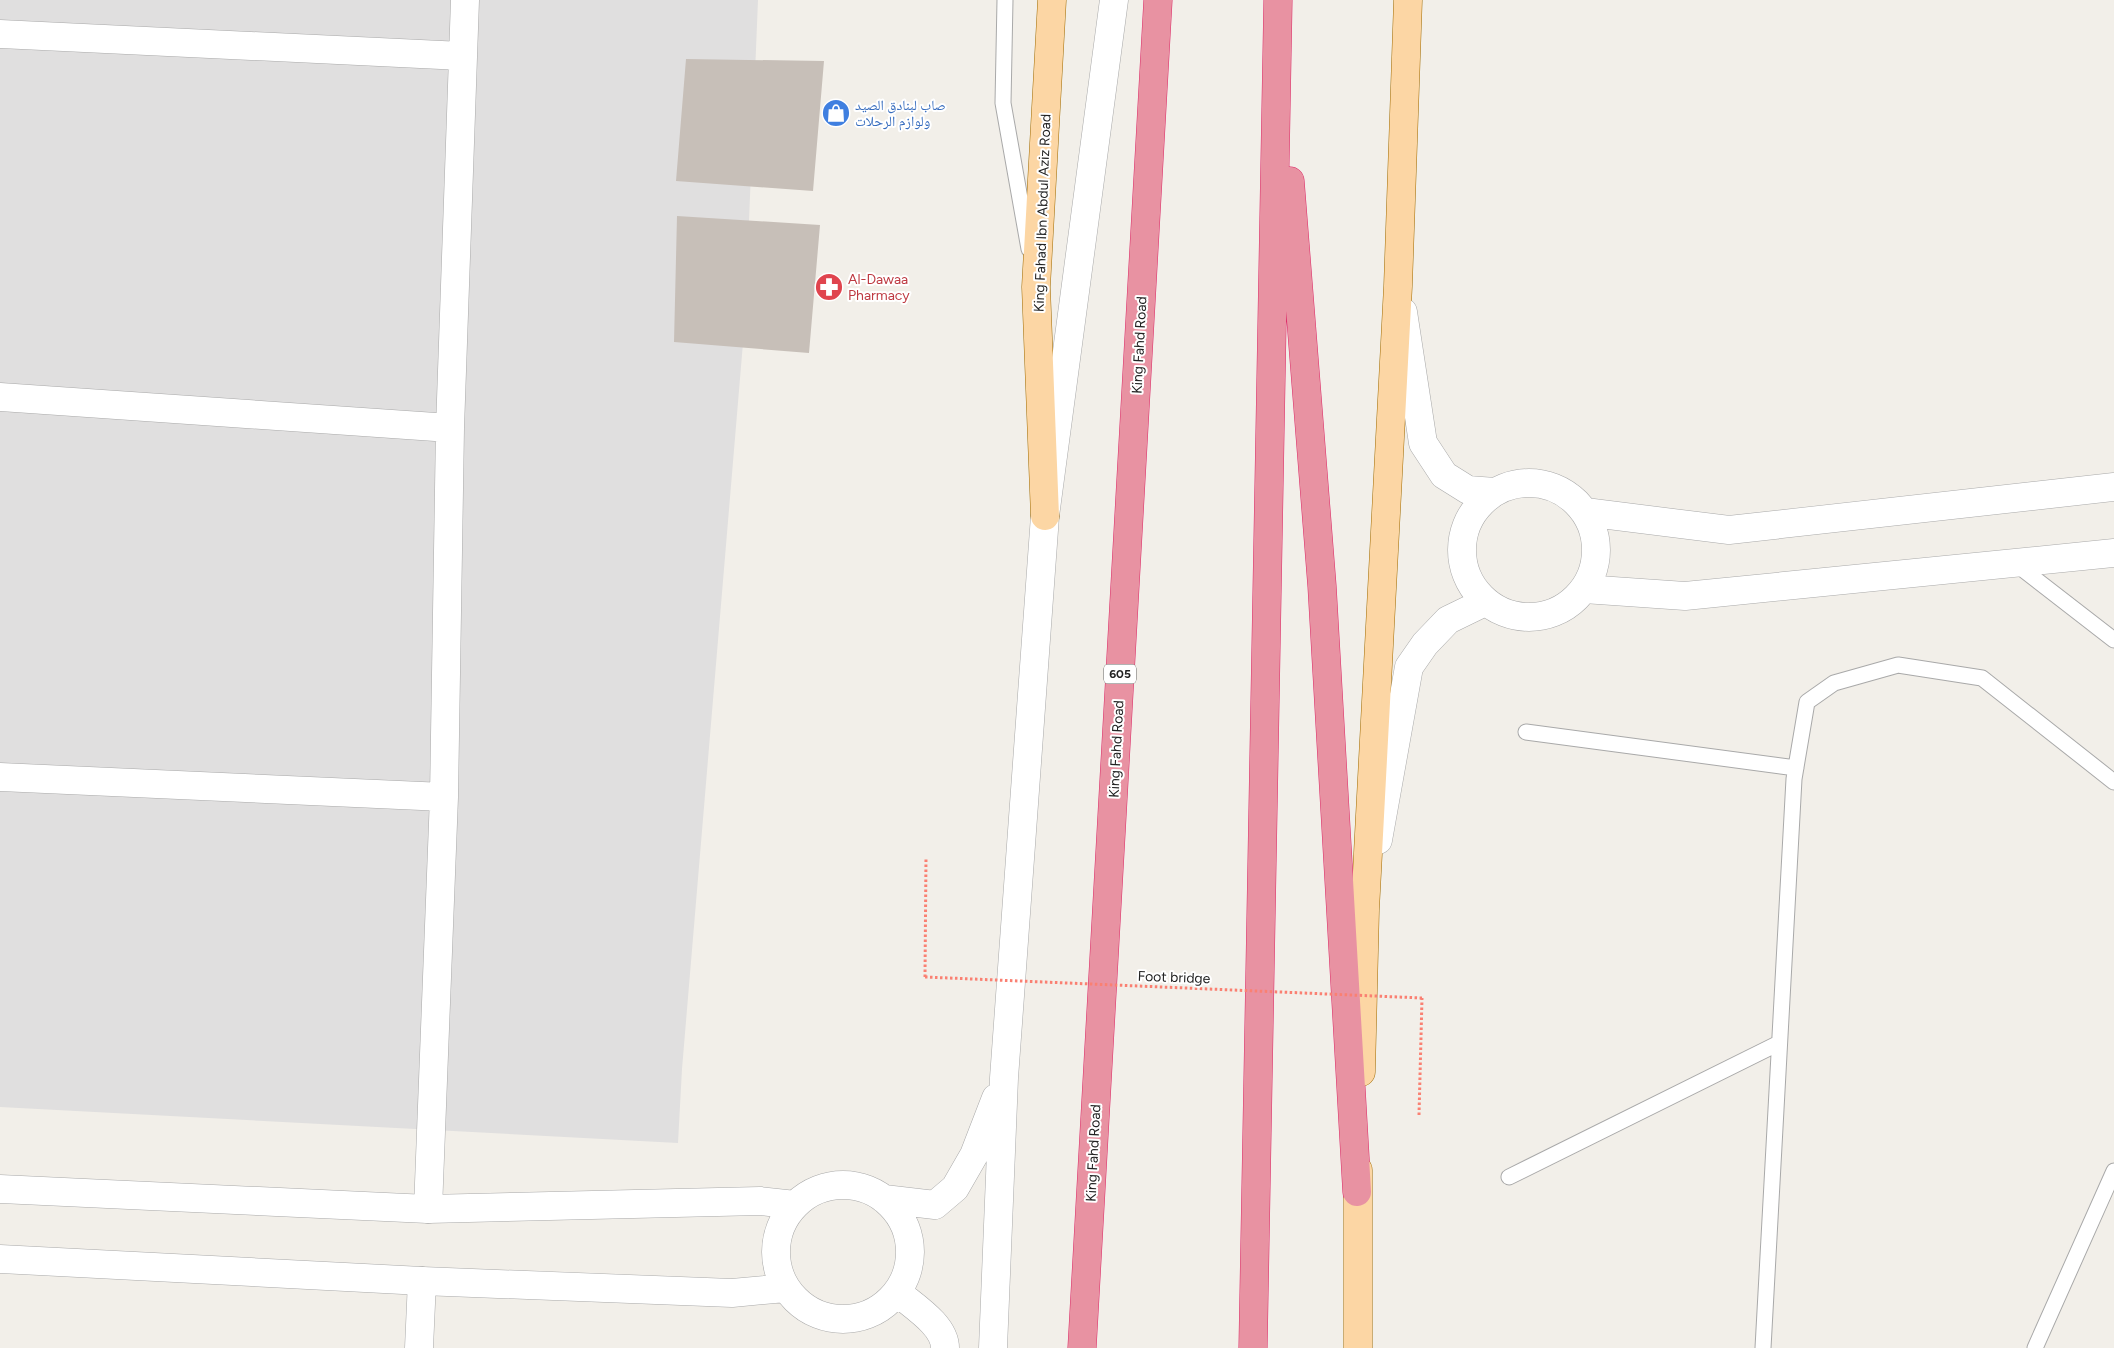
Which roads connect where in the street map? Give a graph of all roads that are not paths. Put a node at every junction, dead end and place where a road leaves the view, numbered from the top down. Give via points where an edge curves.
1 (465, 0) edge
2 (1005, 0) edge
3 (1052, 0) edge
4 (1114, 0) edge
5 (1158, 0) edge
6 (1408, 0) edge
7 (1278, 11) edge
8 (0, 34) edge
9 (462, 56) junction
10 (1398, 286) junction
11 (1036, 287) junction
12 (0, 397) edge
13 (450, 428) junction
14 (2114, 487) edge
15 (1495, 492) junction
16 (1585, 512) junction
17 (1045, 516) junction
18 (2108, 559) edge
19 (2015, 563) junction
20 (1584, 590) junction
21 (1486, 602) junction
22 (2114, 640) edge
23 (1526, 732) dead end
24 (1796, 768) junction
25 (0, 777) edge
26 (2114, 782) edge
27 (444, 796) junction
28 (1365, 910) junction
29 (1779, 1043) junction
30 (1004, 1078) junction
31 (2114, 1172) edge
32 (1509, 1177) dead end
33 (0, 1189) edge
34 (1357, 1192) junction
35 (884, 1199) junction
36 (796, 1205) junction
37 (428, 1209) junction
38 (0, 1259) edge
39 (422, 1281) junction
40 (786, 1288) junction
41 (897, 1292) junction
42 (993, 1346) edge
43 (419, 1348) edge
44 (945, 1348) edge
45 (1082, 1348) edge
46 (1253, 1348) edge
47 (1358, 1348) edge
48 (1763, 1348) edge
49 (2036, 1348) edge

1 - 9 street
2 - 11 lane via 1002,103
3 - 11 main road, King Fahad Ibn Abdul Aziz Road
4 - 17 street
5 - 45 highway, King Fahd Road / 605
6 - 10 main road
7 - 34 highway via 1322,586
7 - 46 highway
8 - 9 street
9 - 13 street
10 - 15 street via 1423,443 1444,475 1468,490
10 - 28 main road
11 - 17 main road, King Fahad Ibn Abdul Aziz Road
12 - 13 street
13 - 27 street
14 - 16 street via 1729,530
15 - 16 street via 1518,484 1542,484 1570,496
15 - 21 street via 1481,502 1468,521 1462,542 1463,565 1472,585
16 - 20 street via 1594,530 1597,551 1593,571
17 - 30 street
18 - 19 street
19 - 20 street via 1685,596
19 - 22 lane
20 - 21 street via 1568,605 1548,615 1526,618 1505,613
21 - 28 street via 1448,620 1409,667
23 - 24 lane
24 - 26 lane via 1807,702 1834,683 1898,665 1982,678
24 - 29 lane
25 - 27 street
27 - 37 street
28 - 34 main road
29 - 32 lane
29 - 48 lane
30 - 35 street via 974,1156 955,1188 935,1205
30 - 42 street
31 - 49 lane
33 - 37 street
34 - 47 main road
35 - 36 street via 871,1190 840,1184 809,1194
35 - 41 street via 899,1214 908,1232 910,1253 907,1273
36 - 37 street via 760,1201
36 - 40 street via 783,1223 776,1244 777,1267
38 - 39 street
39 - 40 street via 732,1293
39 - 43 street
40 - 41 street via 799,1304 812,1312 840,1320 862,1317 882,1308
41 - 44 street via 933,1322 945,1340

